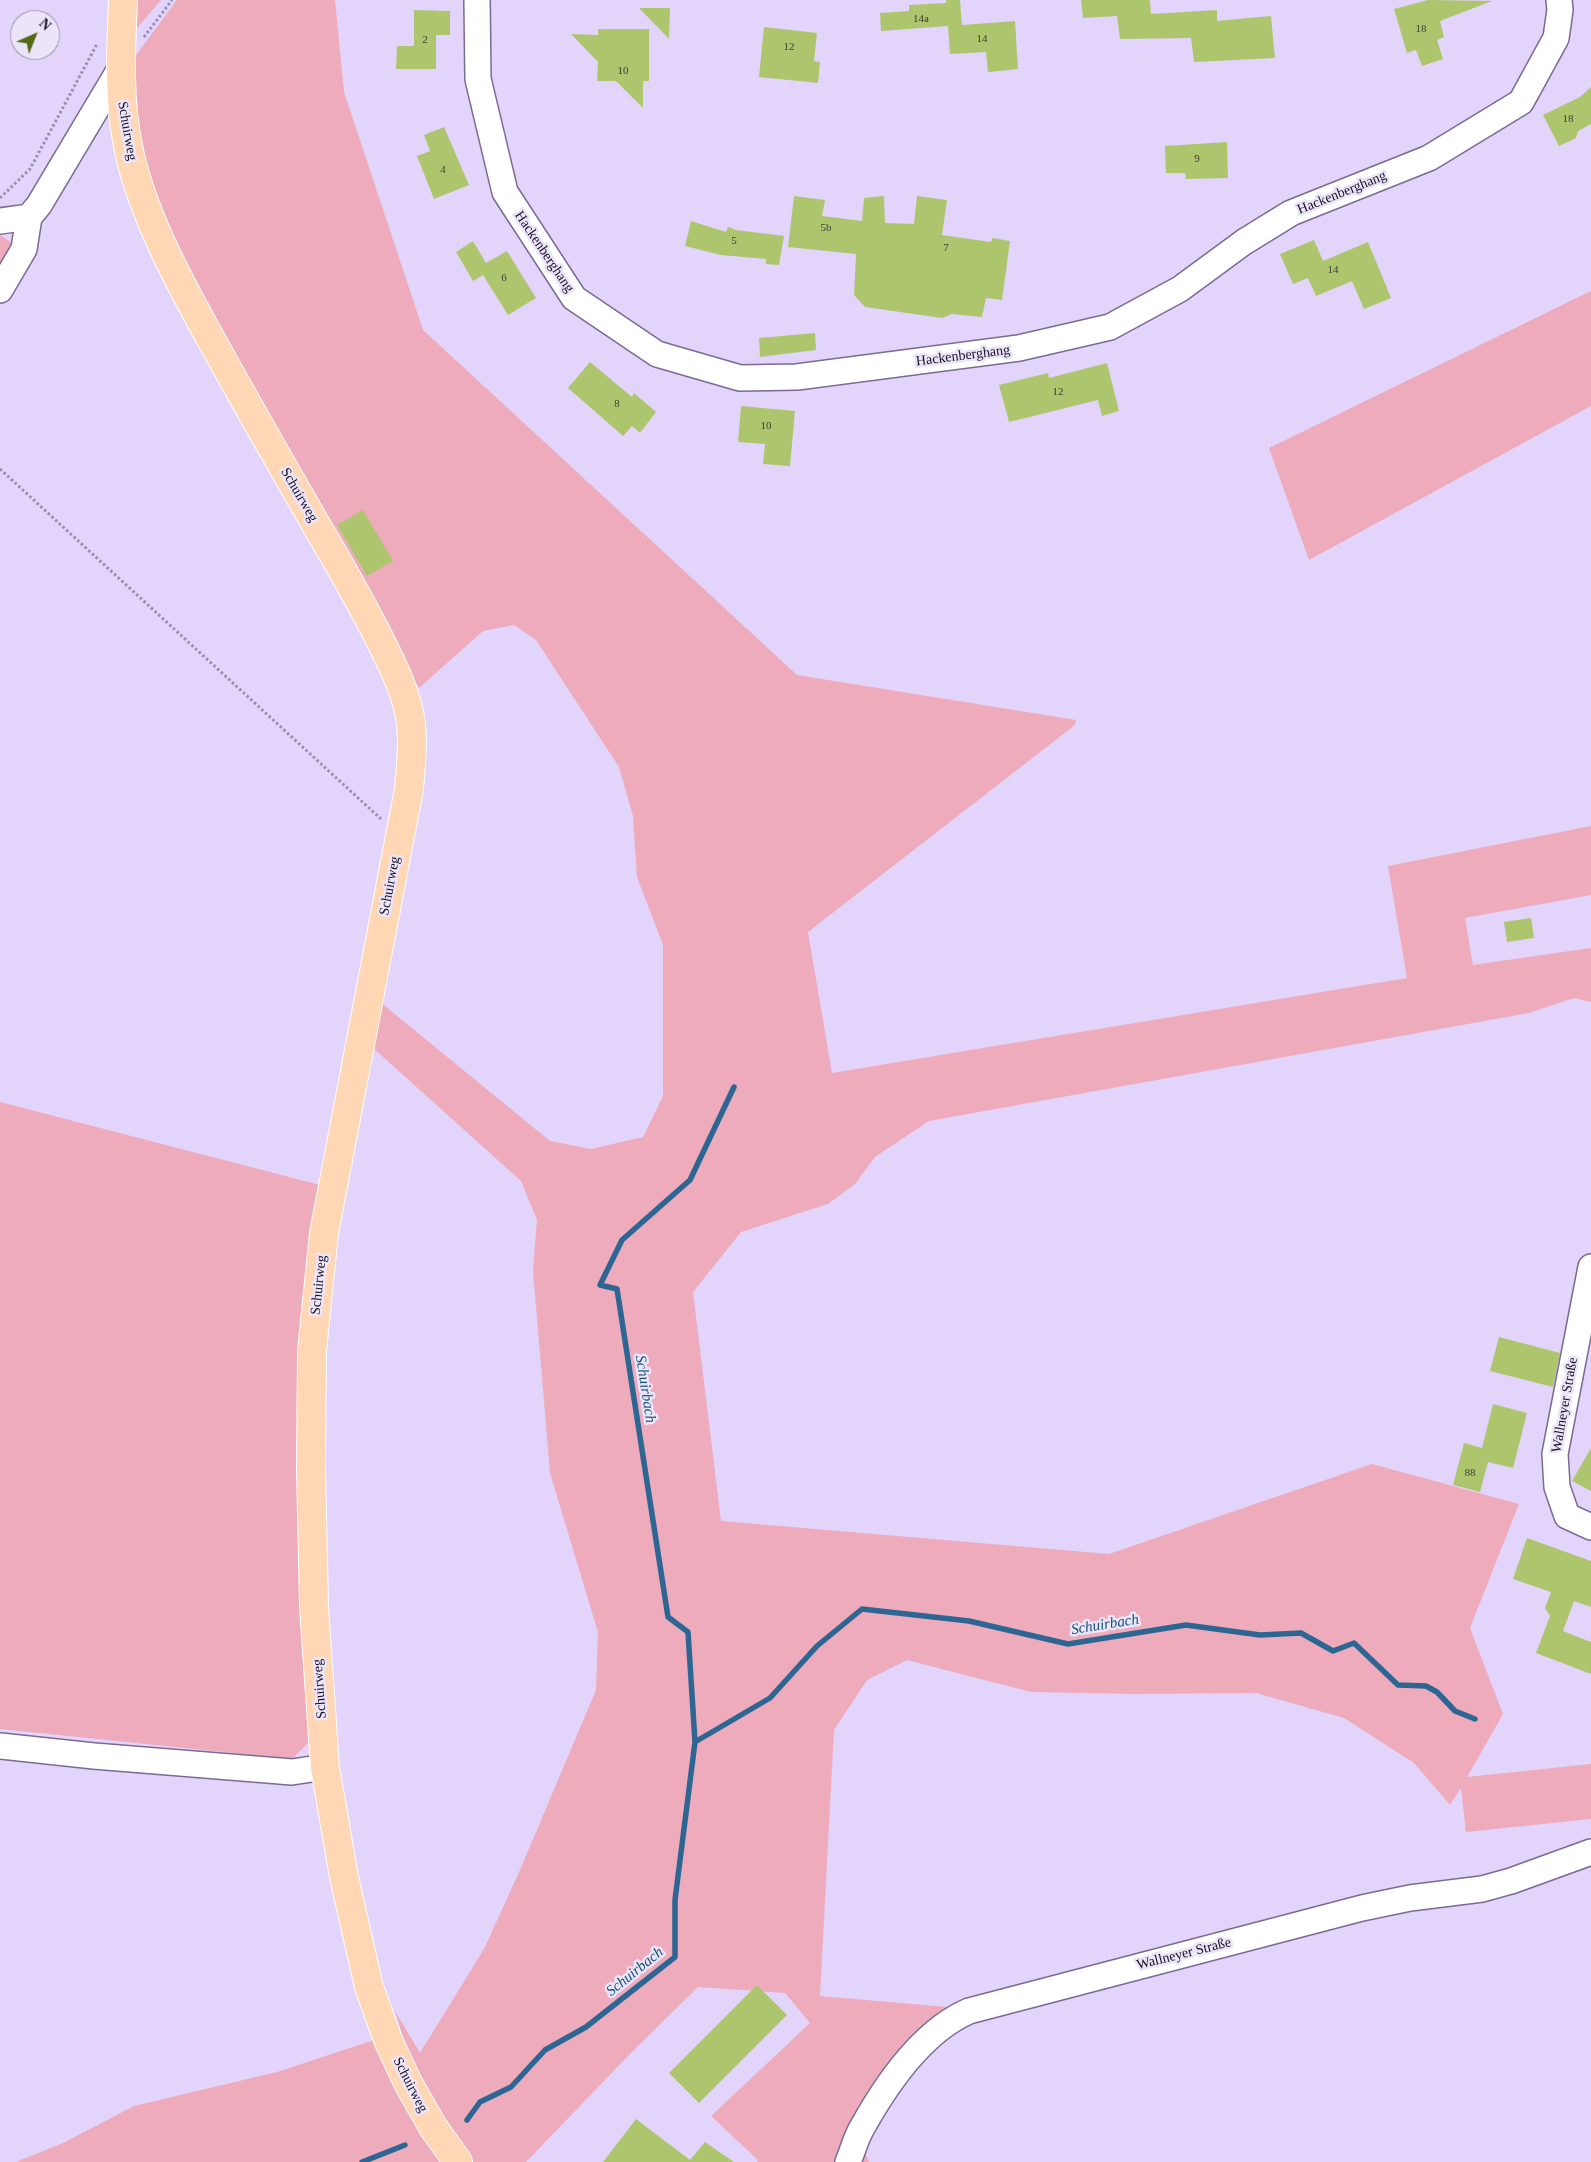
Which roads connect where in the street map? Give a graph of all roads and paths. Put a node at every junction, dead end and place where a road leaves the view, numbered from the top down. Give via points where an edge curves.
1 (123, 0) edge
2 (477, 0) edge
3 (1559, 0) edge
4 (100, 36) dead end
5 (120, 69) junction
6 (0, 199) edge
7 (29, 217) junction
8 (0, 221) edge
9 (0, 290) edge
10 (0, 469) edge
11 (400, 837) junction
12 (1591, 1267) edge
13 (1591, 1527) edge
14 (0, 1746) edge
15 (325, 1767) junction
16 (1591, 1852) edge
17 (458, 2162) edge
18 (848, 2162) edge

1 - 5 main road, Schuirweg
2 - 3 street, Hackenberghang via 478,79 504,192 574,298 657,354 740,378 797,378 1019,348 1110,327 1180,289 1244,242 1291,213 1429,158 1521,102 1556,38
4 - 6 path via 95,51 30,169
5 - 7 street, Schuirweg via 40,205
5 - 11 main road, Schuirweg via 121,104 128,148 141,192 170,261 238,389 361,602 396,672 408,708 412,742 409,789
7 - 8 street
7 - 9 street, Schuirweg via 24,249
10 - 11 path
11 - 15 main road, Schuirweg via 324,1233 312,1351 314,1607
12 - 13 street, Wallneyer Straße via 1555,1454 1557,1487 1567,1516
14 - 15 street via 292,1772
15 - 17 main road, Schuirweg via 344,1877 370,1988 388,2040 408,2083
16 - 18 street, Wallneyer Straße via 1482,1889 1362,1908 952,2018 915,2052 885,2092 862,2127

